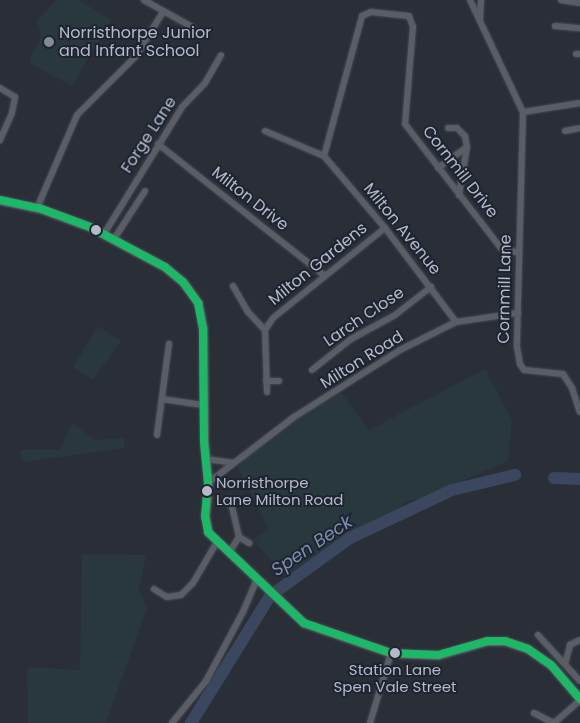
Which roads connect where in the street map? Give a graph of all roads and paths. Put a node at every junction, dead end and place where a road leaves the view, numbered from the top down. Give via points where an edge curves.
1 (144, 0) edge
2 (470, 0) edge
3 (481, 0) edge
4 (561, 0) edge
5 (580, 3) edge
6 (163, 12) junction
7 (480, 21) junction
8 (555, 26) dead end
9 (192, 27) dead end
10 (580, 28) edge
11 (221, 55) dead end
12 (0, 88) edge
13 (580, 103) edge
14 (524, 112) junction
15 (448, 128) dead end
16 (580, 128) edge
17 (265, 131) dead end
18 (566, 131) dead end
19 (0, 140) edge
20 (158, 144) junction
21 (467, 147) junction
22 (324, 156) junction
23 (438, 168) junction
24 (144, 191) dead end
25 (459, 195) junction
26 (1, 204) edge
27 (37, 208) junction
28 (385, 228) junction
29 (104, 234) junction
30 (114, 239) junction
31 (519, 253) junction
32 (324, 275) junction
33 (233, 286) dead end
34 (431, 287) junction
35 (518, 313) junction
36 (456, 322) junction
37 (265, 330) junction
38 (169, 344) dead end
39 (312, 370) dead end
40 (266, 381) junction
41 (279, 381) dead end
42 (267, 392) dead end
43 (162, 399) junction
44 (203, 405) junction
45 (580, 412) edge
46 (157, 435) dead end
47 (206, 459) junction
48 (234, 463) junction
49 (208, 482) junction
50 (230, 499) dead end
51 (239, 537) junction
52 (217, 542) junction
53 (249, 543) dead end
54 (229, 553) junction
55 (257, 579) junction
56 (154, 589) dead end
57 (538, 635) dead end
58 (580, 640) edge
59 (391, 653) junction
60 (565, 664) junction
61 (580, 680) edge
62 (580, 700) edge
63 (534, 713) dead end
64 (172, 723) edge
65 (370, 723) edge
66 (554, 723) edge

1 - 6 street
2 - 7 street, Cornmill Lane
3 - 7 street
4 - 5 street
6 - 9 street
6 - 27 street via 136,56 77,116
7 - 14 street, Cornmill Lane
8 - 10 street
11 - 20 street, Forge Lane via 205,83 182,107
12 - 19 street via 15,97
13 - 14 street
14 - 31 street, Cornmill Lane
15 - 21 street via 457,128
16 - 18 street
17 - 22 street
20 - 29 street, Forge Lane
20 - 32 street, Milton Drive
21 - 23 street
21 - 25 street
22 - 23 street, Cornmill Drive via 362,16 372,12 401,14 409,16 413,27 405,124
22 - 28 street, Milton Avenue
23 - 25 street, Cornmill Drive
24 - 30 street
25 - 31 street, Cornmill Drive via 501,248
26 - 27 street
27 - 29 street
28 - 32 street, Milton Gardens
28 - 34 street, Milton Avenue
29 - 30 street
30 - 44 street via 165,267 183,282 198,304 203,329
31 - 35 street, Cornmill Lane
32 - 37 street, Milton Gardens via 273,318
33 - 37 street via 248,312
34 - 36 street, Milton Avenue
34 - 39 street, Larch Close via 395,315 351,339
35 - 36 street, Milton Road
35 - 45 street, Cornmill Lane via 520,364 524,370 563,374
36 - 48 street, Milton Road via 400,350 294,417
37 - 40 street, Milton Gardens
38 - 43 street
40 - 41 street
40 - 42 street, Milton Gardens
43 - 44 street
43 - 46 street
44 - 47 street
47 - 48 street
47 - 49 street
48 - 49 street, Milton Road
49 - 52 street via 205,516 208,532
50 - 51 street
51 - 53 street
51 - 54 street
52 - 54 street
52 - 56 street via 193,583 181,595 169,598
54 - 55 street
55 - 59 street via 304,623
55 - 64 street via 206,681
57 - 60 street
58 - 60 street via 570,645
59 - 62 street via 438,655 487,641 504,641 528,649 551,665
59 - 65 street
60 - 61 street
62 - 66 street
63 - 66 street

